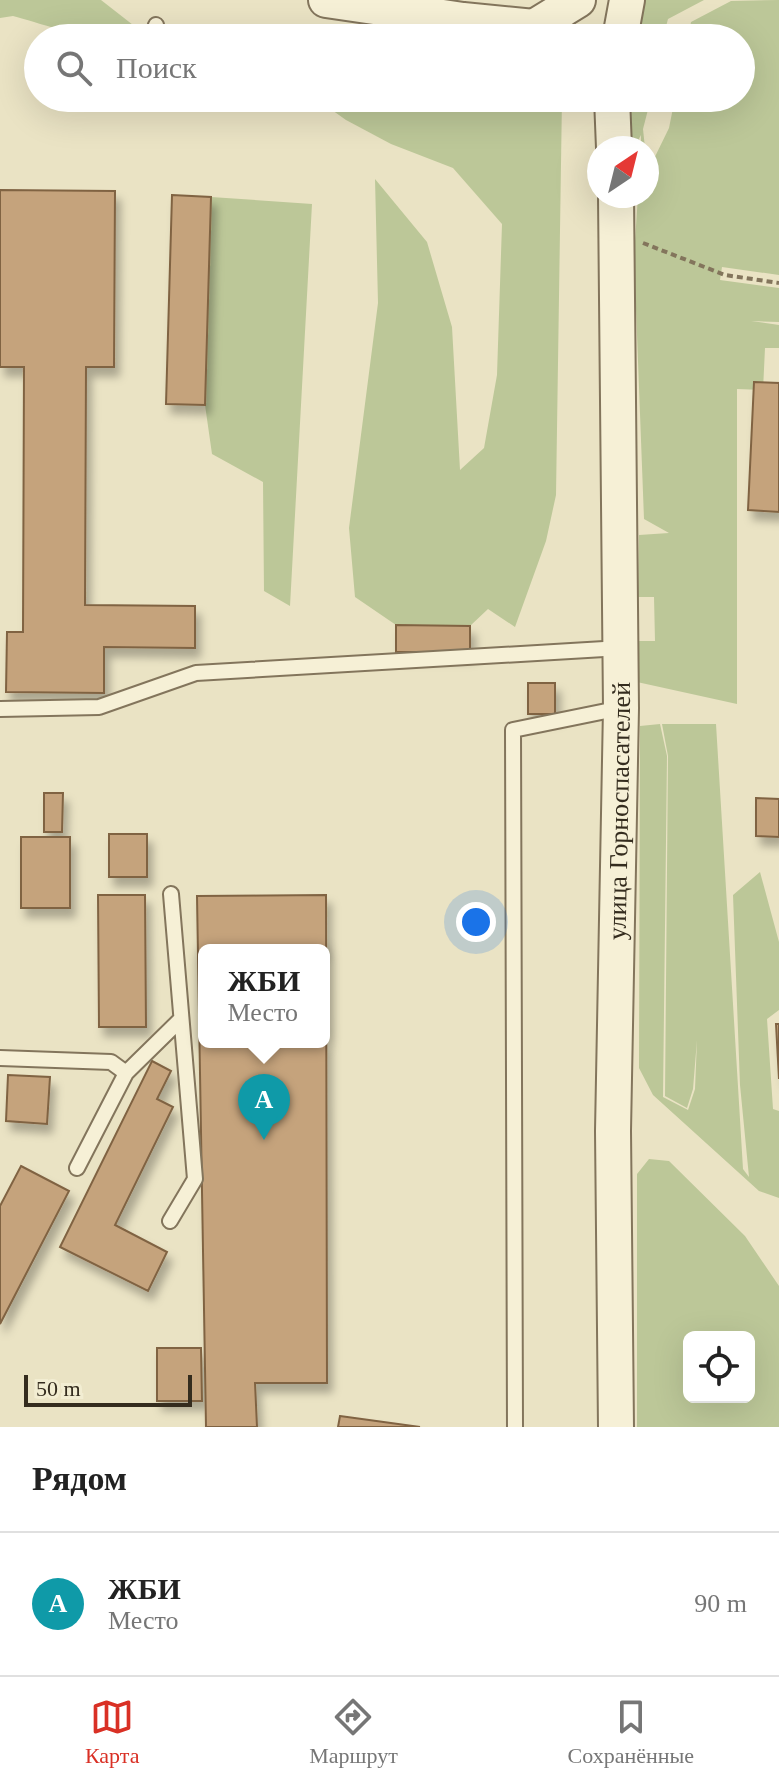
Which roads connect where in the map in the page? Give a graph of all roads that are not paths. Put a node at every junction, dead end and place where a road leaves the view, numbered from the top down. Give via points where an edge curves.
1 (326, 0) edge
2 (578, 0) edge
3 (627, 0) edge
4 (492, 24) edge
5 (556, 24) edge
6 (623, 24) edge
7 (613, 112) edge
8 (614, 136) edge
9 (617, 208) edge
10 (621, 648) junction
11 (621, 708) junction
12 (0, 709) edge
13 (171, 894) dead end
14 (180, 1020) junction
15 (0, 1058) edge
16 (126, 1073) junction
17 (77, 1168) dead end
18 (170, 1221) dead end
19 (515, 1427) edge
20 (616, 1427) edge

1 - 4 street
2 - 5 street
3 - 6 street
7 - 8 street
9 - 10 street, улица Горноспасателей
10 - 11 street, улица Горноспасателей
10 - 12 lane via 196,673 99,707
11 - 19 lane via 513,730
11 - 20 street, улица Горноспасателей via 613,1131
13 - 14 lane
14 - 16 lane
14 - 18 lane via 195,1179
15 - 16 lane via 111,1062
16 - 17 lane

